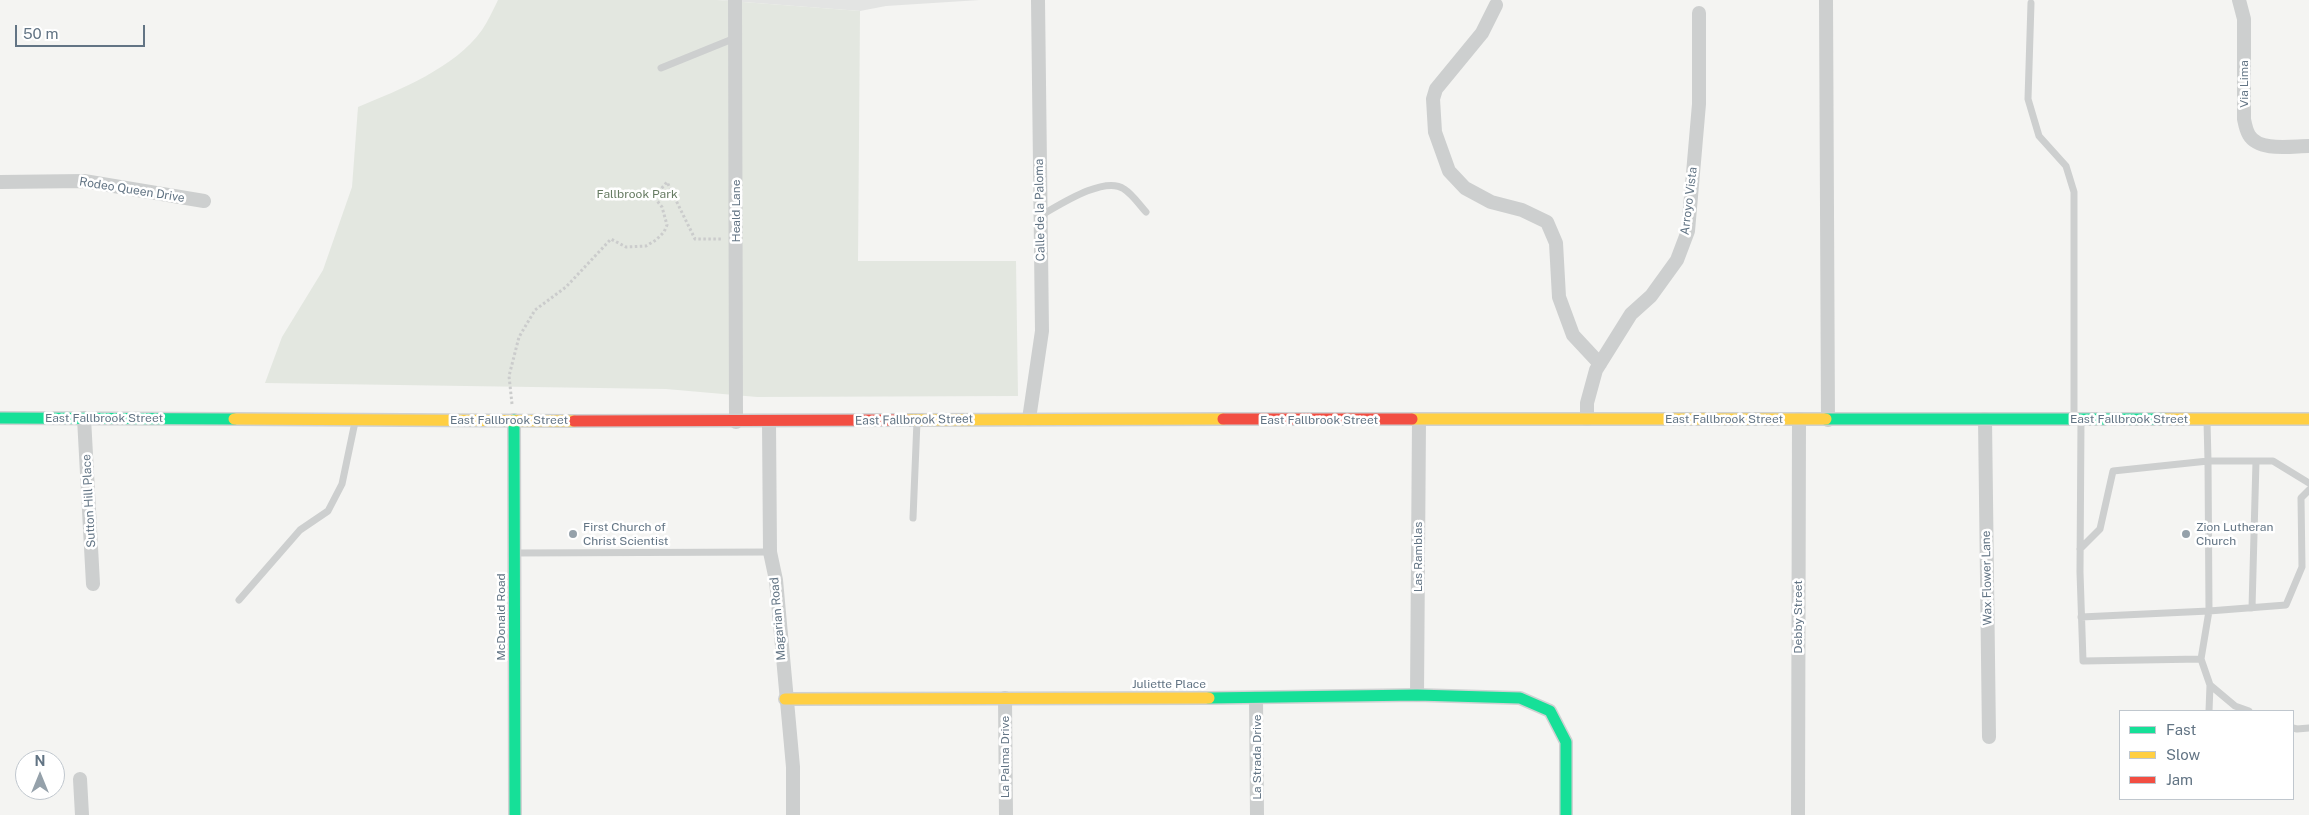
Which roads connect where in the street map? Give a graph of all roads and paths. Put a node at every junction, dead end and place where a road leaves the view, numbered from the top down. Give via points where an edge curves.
1 (735, 0) edge
2 (1038, 0) edge
3 (1826, 0) edge
4 (2239, 0) edge
5 (2031, 3) dead end
6 (1496, 6) dead end
7 (1699, 13) dead end
8 (735, 38) junction
9 (661, 68) dead end
10 (2309, 146) edge
11 (0, 182) edge
12 (204, 201) dead end
13 (1146, 212) dead end
14 (1040, 217) junction
15 (736, 238) junction
16 (1600, 364) junction
17 (0, 418) edge
18 (84, 418) junction
19 (356, 419) junction
20 (1029, 419) junction
21 (1587, 419) junction
22 (1799, 419) junction
23 (1985, 419) junction
24 (2077, 419) junction
25 (2207, 419) junction
26 (2309, 419) edge
27 (514, 420) junction
28 (918, 420) junction
29 (1418, 420) junction
30 (1828, 420) junction
31 (736, 422) junction
32 (769, 422) junction
33 (2208, 461) junction
34 (2256, 461) junction
35 (2309, 483) edge
36 (2309, 490) edge
37 (913, 518) dead end
38 (2080, 549) junction
39 (770, 552) junction
40 (514, 553) junction
41 (93, 584) dead end
42 (239, 600) dead end
43 (2252, 608) junction
44 (2209, 611) junction
45 (2082, 617) junction
46 (2201, 659) junction
47 (2210, 685) junction
48 (1417, 695) junction
49 (1005, 698) junction
50 (1256, 698) junction
51 (785, 699) junction
52 (2209, 710) edge
53 (2246, 710) edge
54 (2294, 728) edge
55 (2309, 728) edge
56 (1989, 736) dead end
57 (80, 780) dead end
58 (82, 815) edge
59 (515, 815) edge
60 (793, 815) edge
61 (1006, 815) edge
62 (1257, 815) edge
63 (1566, 815) edge
64 (1798, 815) edge

1 - 8 street, Heald Lane
2 - 14 street, Calle de la Paloma
3 - 30 street
4 - 10 street, Via Lima via 2244,19 2244,119 2249,135 2268,146
5 - 24 lane via 2028,99 2039,136 2066,166 2074,192
6 - 16 street via 1482,33 1436,89 1433,99 1435,132 1448,171 1465,188 1491,202 1522,210 1546,222 1556,243 1559,297 1573,335
7 - 16 street, Arroyo Vista via 1699,104 1688,231 1677,260 1651,296 1631,314
8 - 9 lane
8 - 15 street, Heald Lane
11 - 12 street, Rodeo Queen Drive via 84,181
13 - 14 lane via 1125,189 1109,185 1087,191
14 - 20 street, Calle de la Paloma via 1042,331
15 - 27 path via 695,239 667,182 654,197 662,207 667,225 656,240 646,246 626,247 611,239 566,287 535,310 519,337 509,376
15 - 31 street, Heald Lane
16 - 21 street, Arroyo Vista via 1587,403
17 - 18 main road, East Fallbrook Street
18 - 19 main road, East Fallbrook Street
18 - 41 street, Sutton Hill Place
19 - 27 main road, East Fallbrook Street
19 - 42 lane via 342,484 328,511 300,530
20 - 28 main road, East Fallbrook Street
20 - 29 main road, East Fallbrook Street
21 - 22 main road, East Fallbrook Street
21 - 29 main road, East Fallbrook Street
22 - 30 main road, East Fallbrook Street
22 - 64 street, Debby Street
23 - 24 main road, East Fallbrook Street
23 - 30 main road, East Fallbrook Street
23 - 56 street, Wax Flower Lane
24 - 25 main road, East Fallbrook Street
24 - 38 lane
25 - 26 main road, East Fallbrook Street
25 - 33 lane
27 - 31 main road, East Fallbrook Street
27 - 40 main road, McDonald Road
28 - 32 main road, East Fallbrook Street
28 - 37 lane
29 - 48 street, Las Ramblas
31 - 32 main road, East Fallbrook Street
32 - 39 street, Magarian Road
33 - 34 lane
33 - 38 lane via 2113,471 2100,529
33 - 44 lane
34 - 35 lane via 2273,461
34 - 43 lane
36 - 43 lane via 2301,498 2302,567 2286,605
38 - 45 lane
39 - 40 lane
39 - 51 street, Magarian Road via 776,580
40 - 59 main road, McDonald Road
43 - 44 lane
44 - 45 lane
44 - 46 lane
45 - 46 lane via 2083,661
46 - 47 lane
47 - 52 lane
47 - 53 lane via 2235,706
48 - 50 main road, Juliette Place
48 - 63 main road, Juliette Place via 1520,698 1550,711 1566,742
49 - 50 main road, Juliette Place
49 - 51 main road, Juliette Place
49 - 61 street, La Palma Drive
50 - 62 street, La Strada Drive
51 - 60 street, Magarian Road via 793,767
54 - 55 lane
57 - 58 street

